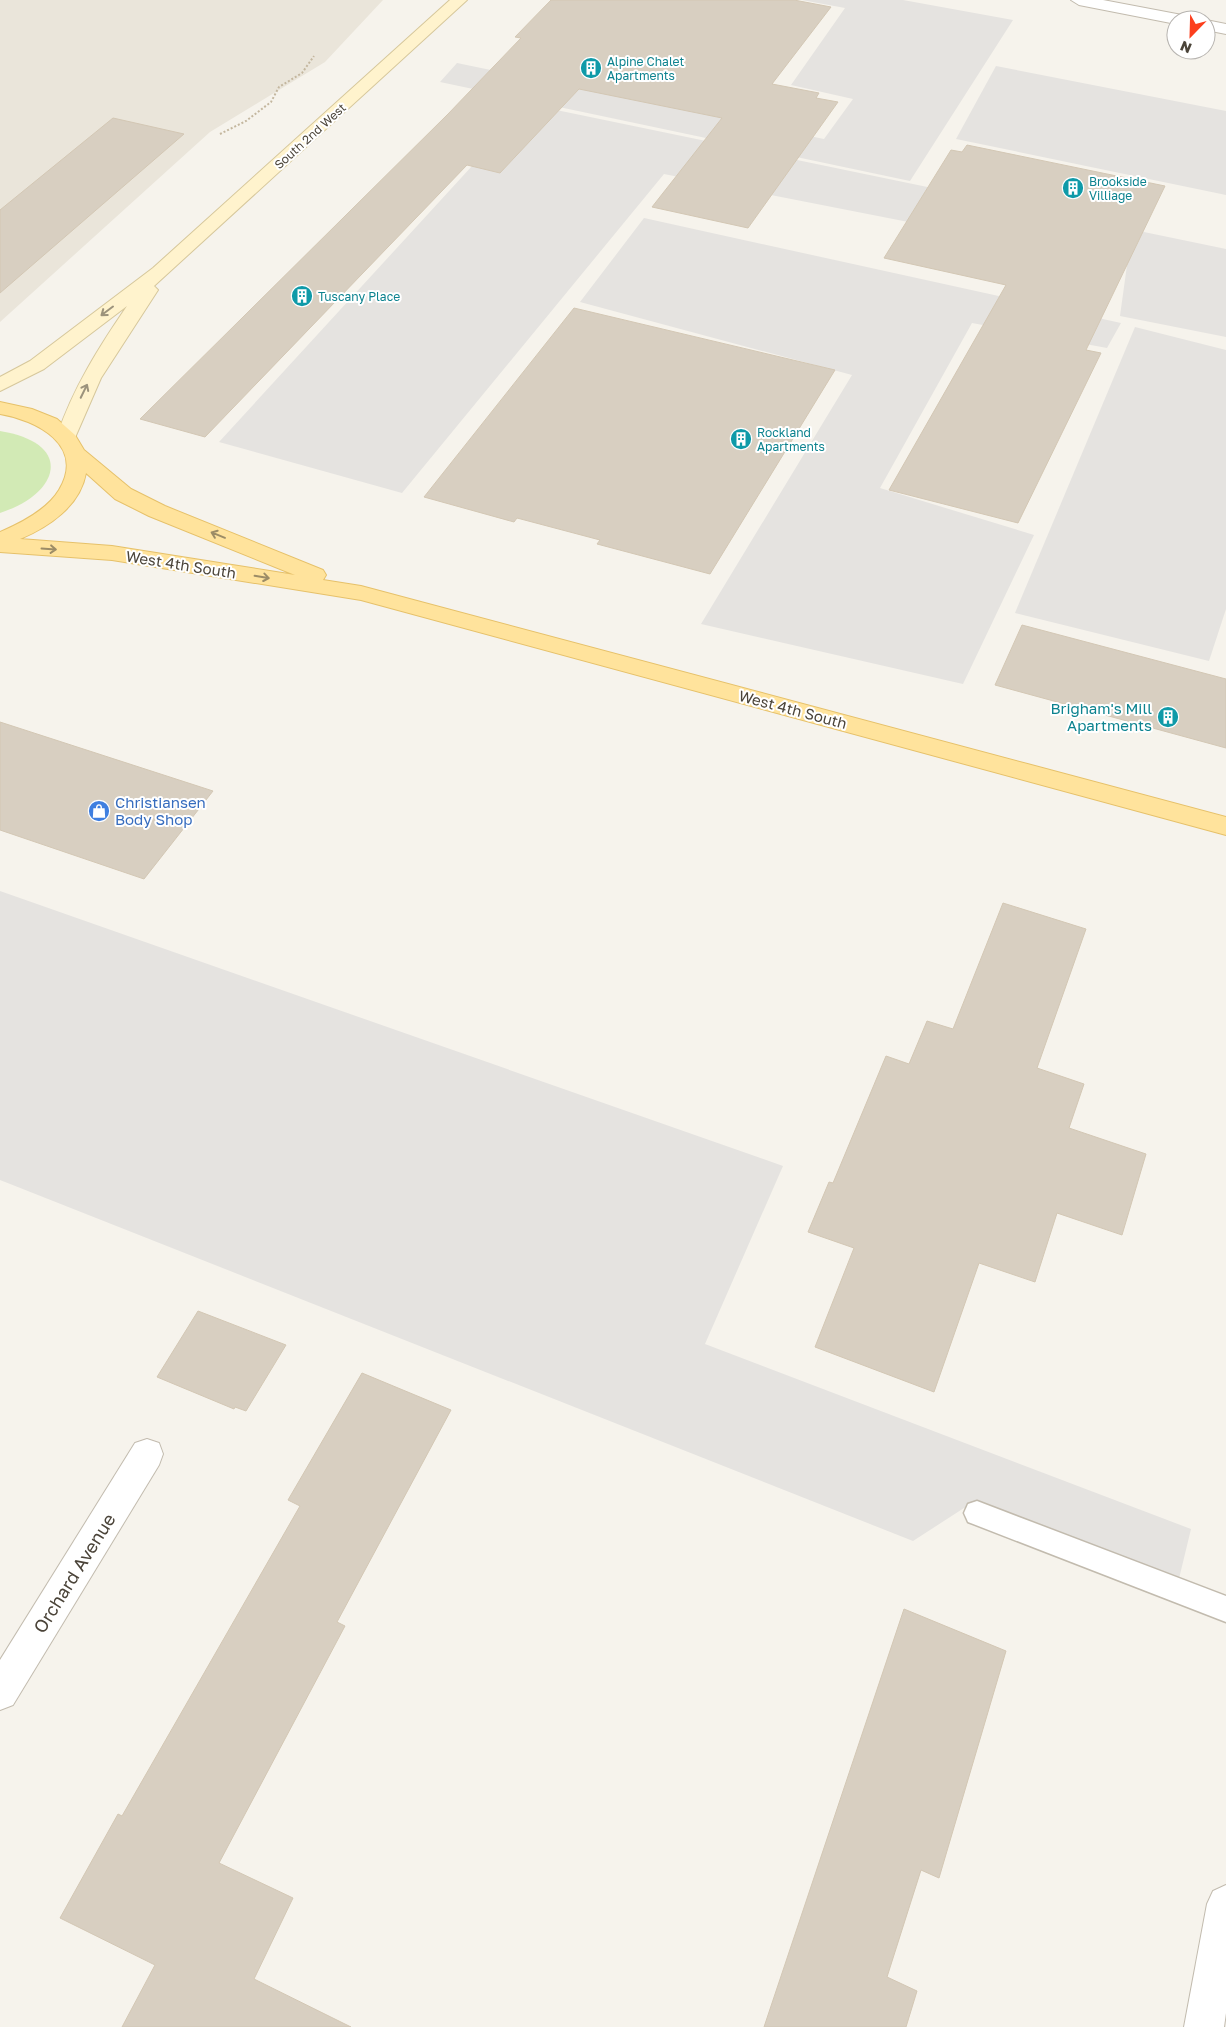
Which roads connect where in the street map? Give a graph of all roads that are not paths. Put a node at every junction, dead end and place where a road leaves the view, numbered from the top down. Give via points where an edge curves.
1 (459, 0) edge
2 (1079, 0) edge
3 (1166, 17) edge
4 (160, 272) junction
5 (0, 385) edge
6 (0, 408) edge
7 (71, 445) junction
8 (0, 540) edge
9 (0, 545) edge
10 (361, 593) junction
11 (1226, 826) edge
12 (147, 1454) dead end
13 (977, 1513) dead end
14 (1226, 1609) edge
15 (0, 1692) edge
16 (1226, 1904) edge
17 (1204, 2027) edge

1 - 4 main road, South 2nd West
2 - 3 street
4 -> 5 main road, South 2nd West via 37,364
7 -> 4 main road, South 2nd West via 85,388
6 - 7 main road, West 4th South via 46,420
7 - 8 main road via 76,474 67,494 49,514 23,531
10 -> 7 main road, West 4th South via 157,511 123,494
9 -> 10 main road, West 4th South via 112,553
10 - 11 main road, West 4th South
12 - 15 street, Orchard Avenue
13 - 14 lane
16 - 17 street

